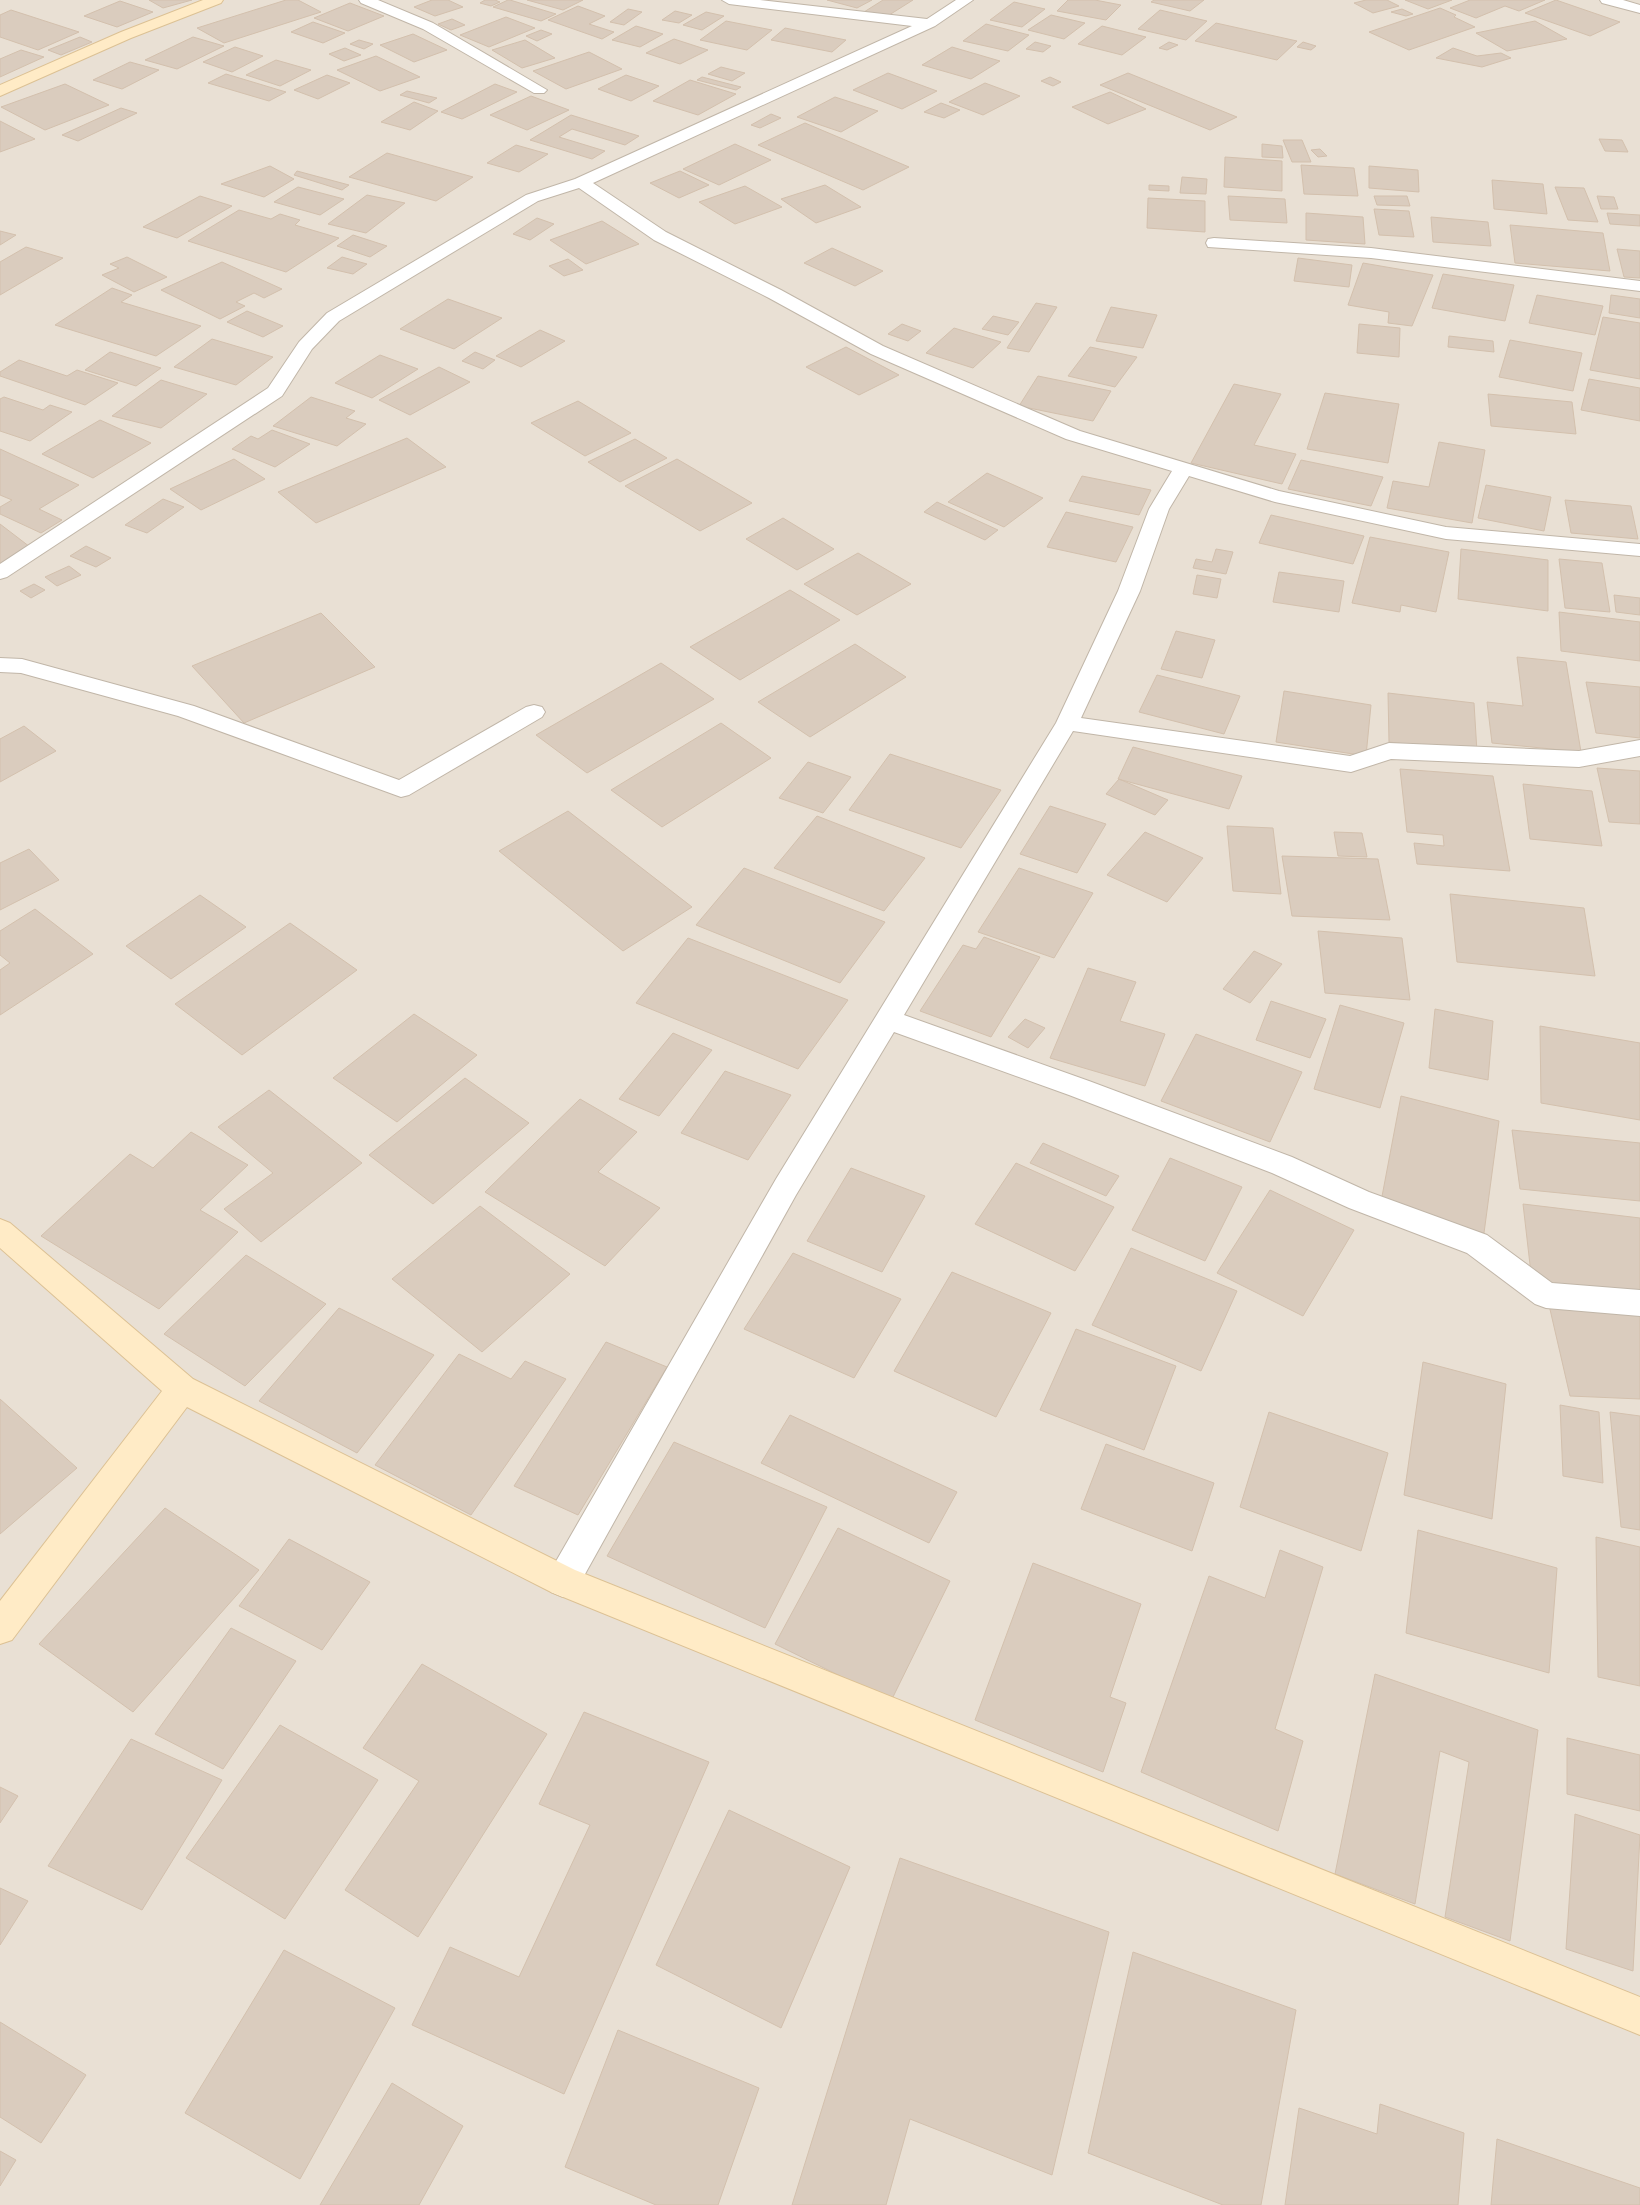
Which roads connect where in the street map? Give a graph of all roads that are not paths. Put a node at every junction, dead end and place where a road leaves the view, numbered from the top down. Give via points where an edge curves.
1 (216, 0) edge
2 (366, 0) edge
3 (730, 0) edge
4 (966, 0) edge
5 (1608, 0) edge
6 (1640, 9) edge
7 (930, 23) junction
8 (539, 90) dead end
9 (0, 91) edge
10 (580, 182) junction
11 (1214, 243) dead end
12 (1640, 286) edge
13 (1183, 469) junction
14 (1640, 550) edge
15 (0, 573) edge
16 (0, 665) edge
17 (534, 712) dead end
18 (1067, 723) junction
19 (1640, 748) edge
20 (889, 1020) junction
21 (0, 1231) edge
22 (1640, 1303) edge
23 (182, 1389) junction
24 (563, 1581) junction
25 (0, 1628) edge
26 (1640, 2016) edge

1 - 9 street via 126,35
2 - 8 street via 428,26
3 - 7 street
4 - 7 street
5 - 6 street
7 - 10 street
10 - 13 street via 660,236 877,350 1073,435
10 - 15 street via 532,198 333,316 305,346 276,392
11 - 12 street via 1371,253
13 - 14 street via 1276,496 1446,533
13 - 18 street via 1159,508 1130,591
16 - 17 street via 22,666 186,711 401,789
18 - 19 street via 1351,764 1389,751 1578,759
18 - 20 street
20 - 22 street via 1282,1165 1359,1200 1477,1244 1546,1295
20 - 24 street via 786,1187
21 - 23 street
23 - 24 street
23 - 25 street
24 - 26 street

